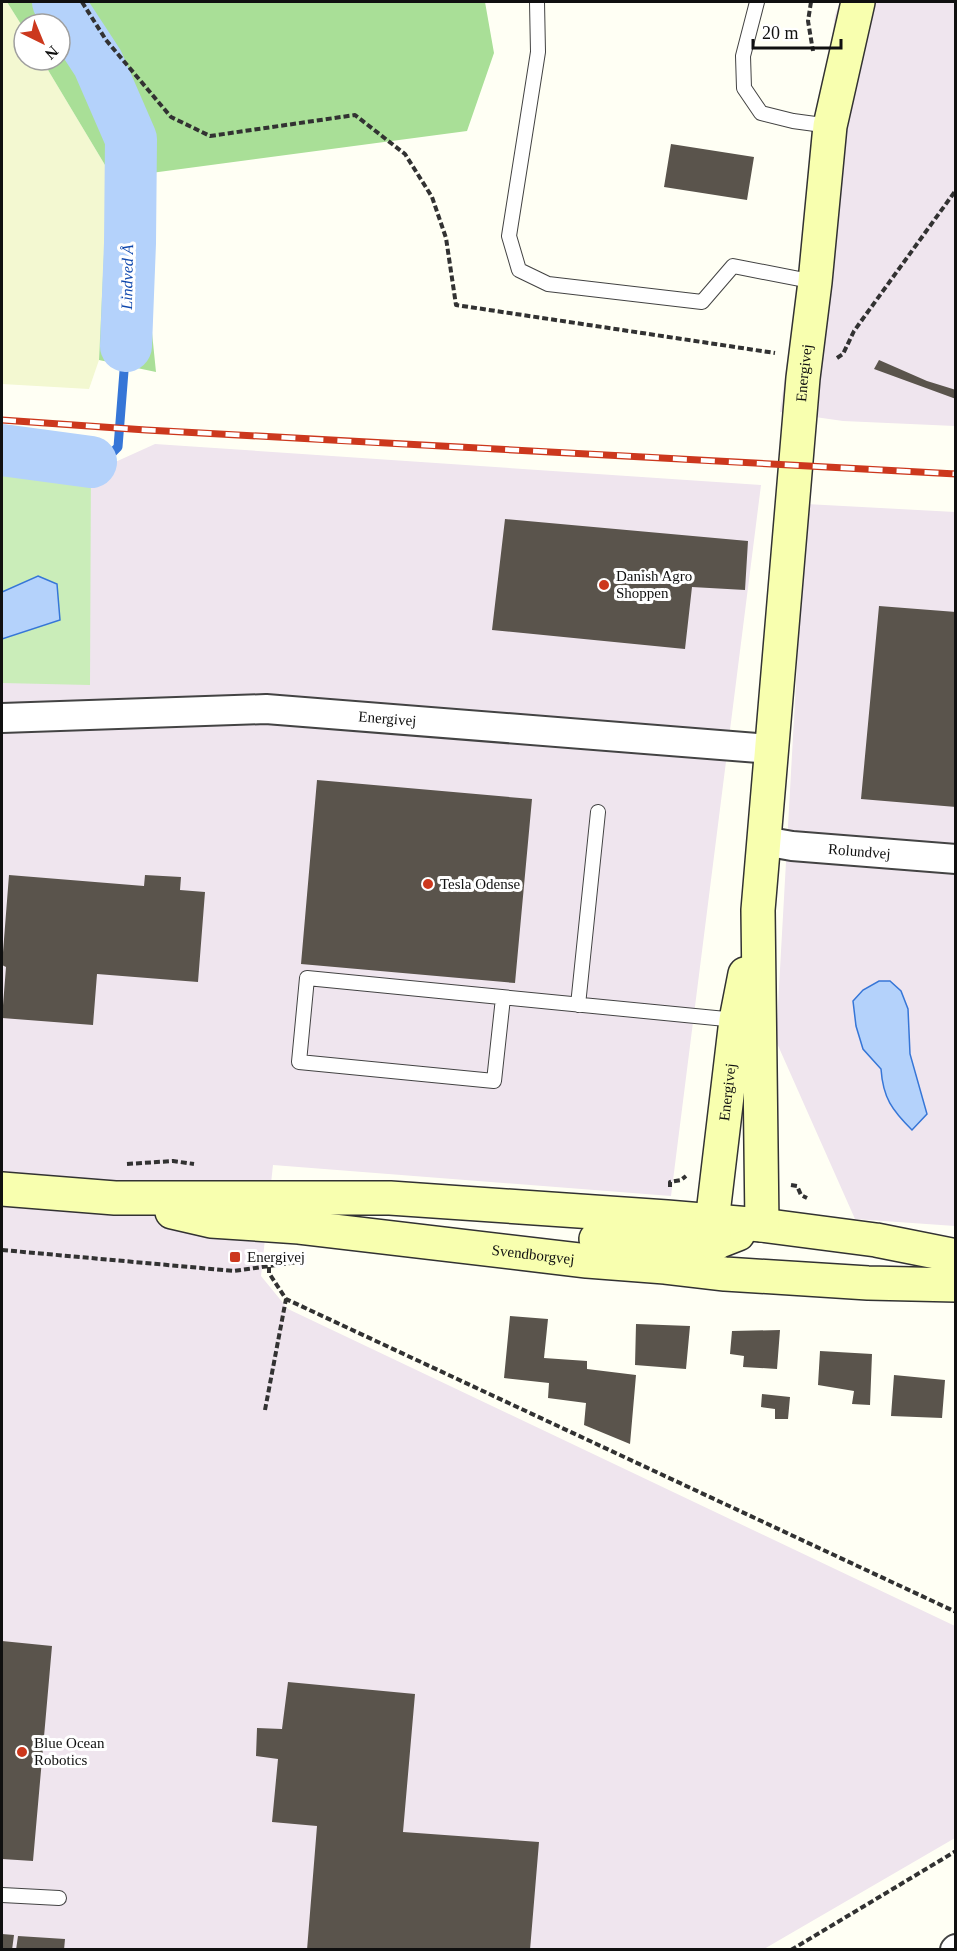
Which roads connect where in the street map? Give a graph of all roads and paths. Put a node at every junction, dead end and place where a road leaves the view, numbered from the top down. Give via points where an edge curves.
1 (82, 2) edge
2 (537, 2) edge
3 (757, 2) edge
4 (858, 2) edge
5 (830, 126) junction
6 (956, 190) edge
7 (815, 282) junction
8 (804, 368) junction
9 (2, 718) edge
10 (771, 749) junction
11 (598, 812) dead end
12 (764, 841) junction
13 (956, 859) edge
14 (503, 998) junction
15 (578, 1005) junction
16 (747, 1022) junction
17 (2, 1189) edge
18 (115, 1198) junction
19 (762, 1225) junction
20 (299, 1227) junction
21 (713, 1232) junction
22 (2, 1250) edge
23 (956, 1256) edge
24 (725, 1274) junction
25 (956, 1285) edge
26 (286, 1299) junction
27 (265, 1410) dead end
28 (956, 1612) edge
29 (956, 1851) edge
30 (2, 1894) edge
31 (59, 1898) dead end
32 (791, 1950) edge

1 - 8 path via 106,40 171,117 210,136 355,115 405,154 432,197 446,238 456,305
2 - 7 lane via 538,52 509,236 519,270 548,284 702,302 733,266
3 - 5 lane via 743,56 744,88 760,113 792,122
4 - 5 main road, Energivej
5 - 7 main road, Energivej
6 - 8 path via 854,331 843,354
7 - 8 main road, Energivej
8 - 10 main road, Energivej
9 - 10 street, Energivej via 266,709
10 - 12 main road, Energivej
11 - 15 lane
12 - 13 street, Rolundvej
12 - 16 main road, Energivej
14 - 14 lane via 307,978 299,1062 494,1081
14 - 15 lane
15 - 16 lane
16 - 19 main road, Energivej
16 - 21 main road, Energivej
17 - 18 main road, Svendborgvej
18 - 20 main road, Svendborgvej via 211,1221
18 - 21 main road, Svendborgvej via 390,1198 655,1216
19 - 21 main road, Svendborgvej
19 - 23 main road, Svendborgvej via 876,1240
20 - 21 main road via 496,1232 666,1244
20 - 24 main road, Svendborgvej
21 - 24 main road, Energivej
22 - 26 path via 234,1271 269,1267
24 - 25 main road, Svendborgvej
26 - 27 path
26 - 28 path
29 - 32 path
30 - 31 lane

